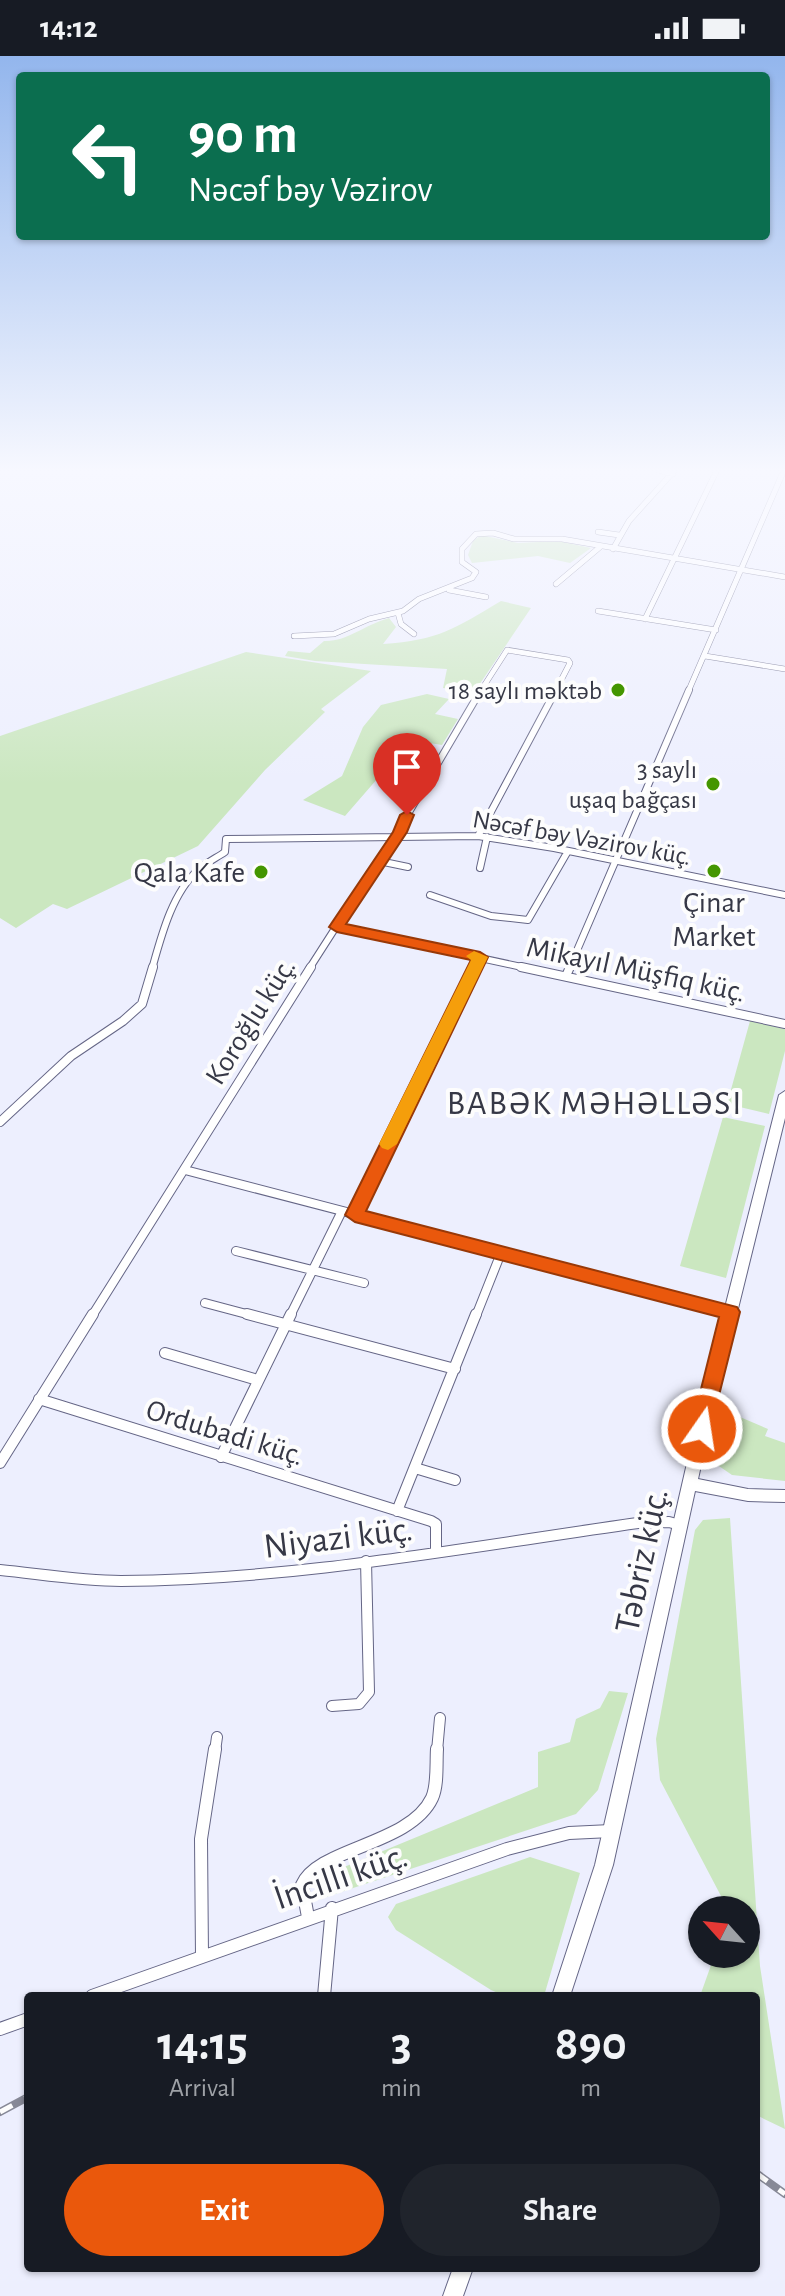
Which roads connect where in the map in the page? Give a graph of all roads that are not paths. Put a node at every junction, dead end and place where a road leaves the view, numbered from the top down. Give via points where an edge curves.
1 (475, 575) edge
2 (567, 575) edge
3 (666, 575) edge
4 (740, 575) edge
5 (556, 584) dead end
6 (448, 589) junction
7 (486, 597) dead end
8 (598, 611) dead end
9 (398, 613) junction
10 (645, 619) junction
11 (716, 630) junction
12 (414, 634) dead end
13 (294, 636) dead end
14 (705, 656) junction
15 (785, 669) edge
16 (482, 837) junction
17 (396, 838) junction
18 (568, 851) junction
19 (379, 861) junction
20 (616, 861) junction
21 (408, 867) dead end
22 (480, 868) dead end
23 (430, 895) dead end
24 (785, 895) edge
25 (337, 927) junction
26 (480, 957) junction
27 (566, 976) junction
28 (785, 1024) edge
29 (785, 1095) edge
30 (0, 1122) edge
31 (185, 1170) junction
32 (342, 1211) junction
33 (355, 1215) junction
34 (236, 1251) dead end
35 (501, 1253) junction
36 (312, 1271) junction
37 (364, 1283) dead end
38 (205, 1303) dead end
39 (730, 1312) junction
40 (286, 1325) junction
41 (165, 1353) dead end
42 (455, 1369) junction
43 (258, 1380) junction
44 (39, 1399) junction
45 (221, 1457) junction
46 (0, 1463) edge
47 (415, 1468) junction
48 (455, 1480) dead end
49 (690, 1484) junction
50 (785, 1496) edge
51 (397, 1511) junction
52 (680, 1525) junction
53 (436, 1552) junction
54 (366, 1561) junction
55 (0, 1570) edge
56 (332, 1706) dead end
57 (440, 1718) dead end
58 (217, 1737) dead end
59 (612, 1832) junction
60 (332, 1908) junction
61 (308, 1917) junction
62 (202, 1957) junction
63 (103, 1992) edge
64 (324, 1992) edge
65 (562, 1992) edge
66 (24, 2020) edge
67 (0, 2029) edge
68 (462, 2272) edge
69 (453, 2296) edge

1 - 6 street
2 - 5 street
3 - 10 street
4 - 11 street
6 - 7 street
6 - 9 street
8 - 10 street
9 - 12 street via 401,624
9 - 13 street via 334,634
10 - 11 street
11 - 14 street
14 - 15 street
14 - 20 street
16 - 17 street, Nəcəf bəy Vəzirov küç.
16 - 17 street, Koroğlu küç. via 570,663 561,658 507,650
16 - 18 street, Nəcəf bəy Vəzirov küç.
16 - 22 street
17 - 19 street, Koroğlu küç.
17 - 30 street, Nəcəf bəy Vəzirov küç. via 226,839 225,852 187,883 164,928 142,1004 71,1056
18 - 20 street, Nəcəf bəy Vəzirov küç.
18 - 23 street via 528,920 491,916
19 - 21 street
19 - 25 street, Koroğlu küç.
20 - 24 street, Nəcəf bəy Vəzirov küç.
20 - 27 street
25 - 26 street, Mikayıl Müşfiq küç.
25 - 31 street, Koroğlu küç.
26 - 27 street, Mikayıl Müşfiq küç.
26 - 33 street
27 - 28 street, Mikayıl Müşfiq küç.
29 - 39 main road, Təbriz küç.
31 - 32 street
31 - 44 street, Koroğlu küç.
32 - 33 street
32 - 36 street
33 - 35 street
34 - 36 street
35 - 39 street
35 - 42 street
36 - 37 street
36 - 40 street
38 - 40 street
39 - 49 main road, Təbriz küç.
40 - 42 street
40 - 43 street
41 - 43 street
42 - 47 street
43 - 45 street
44 - 45 street, Ordubadi küç.
44 - 46 street, Koroğlu küç.
45 - 51 street, Ordubadi küç.
47 - 48 street
47 - 51 street
49 - 50 main road
49 - 52 main road, Təbriz küç.
51 - 53 street, Ordubadi küç. via 436,1524
52 - 53 street, Niyazi küç. via 638,1523
52 - 59 main road, Təbriz küç.
53 - 54 street, Niyazi küç.
54 - 55 street, Niyazi küç. via 117,1581
54 - 56 street via 369,1692 359,1706
57 - 61 street via 429,1806 403,1826 302,1879 299,1889
58 - 62 street via 201,1839
59 - 60 street, İncilli küç. via 572,1833 521,1846
59 - 65 main road, Təbriz küç.
60 - 61 street, İncilli küç.
60 - 64 street
61 - 62 street, İncilli küç.
62 - 63 street, İncilli küç.
66 - 67 street
68 - 69 main road

